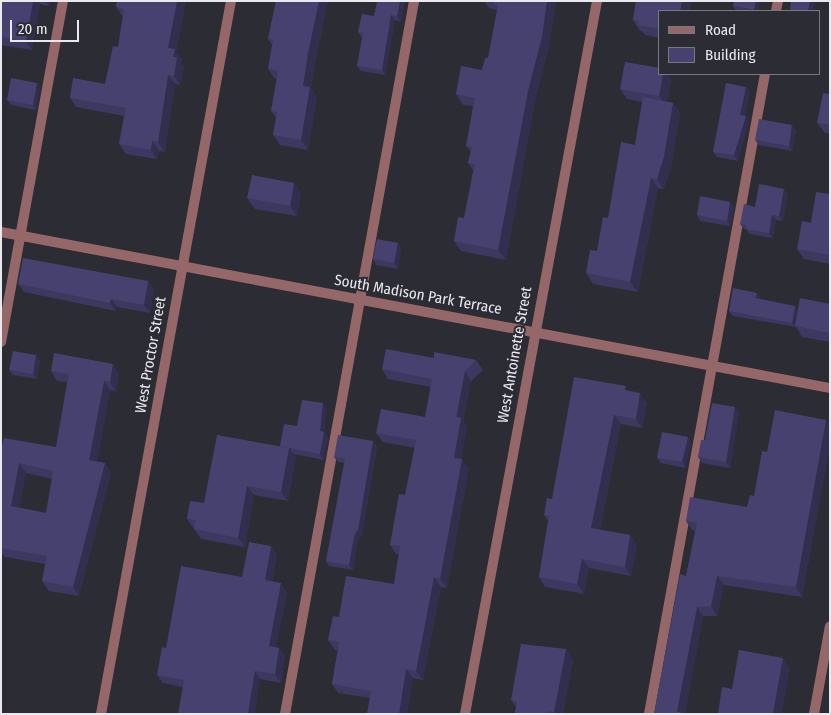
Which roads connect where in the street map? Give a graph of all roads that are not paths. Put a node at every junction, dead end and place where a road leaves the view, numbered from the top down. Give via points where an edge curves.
1 (63, 1) edge
2 (232, 1) edge
3 (414, 1) edge
4 (597, 1) edge
5 (765, 75) edge
6 (1, 232) edge
7 (20, 236) junction
8 (182, 267) junction
9 (360, 299) junction
10 (534, 331) junction
11 (1, 342) edge
12 (713, 366) junction
13 (830, 388) edge
14 (830, 626) edge
15 (101, 714) edge
16 (285, 714) edge
17 (465, 714) edge
18 (648, 714) edge
19 (814, 714) edge

1 - 7 street
2 - 8 street, West Proctor Street
3 - 9 street
4 - 10 street, West Antoinette Street
5 - 12 street
6 - 7 street, South Madison Park Terrace
7 - 8 street, South Madison Park Terrace
7 - 11 street
8 - 9 street, South Madison Park Terrace
8 - 15 street, West Proctor Street
9 - 10 street, South Madison Park Terrace
9 - 16 street
10 - 12 street, South Madison Park Terrace
10 - 17 street, West Antoinette Street
12 - 13 street, South Madison Park Terrace
12 - 18 street
14 - 19 street

